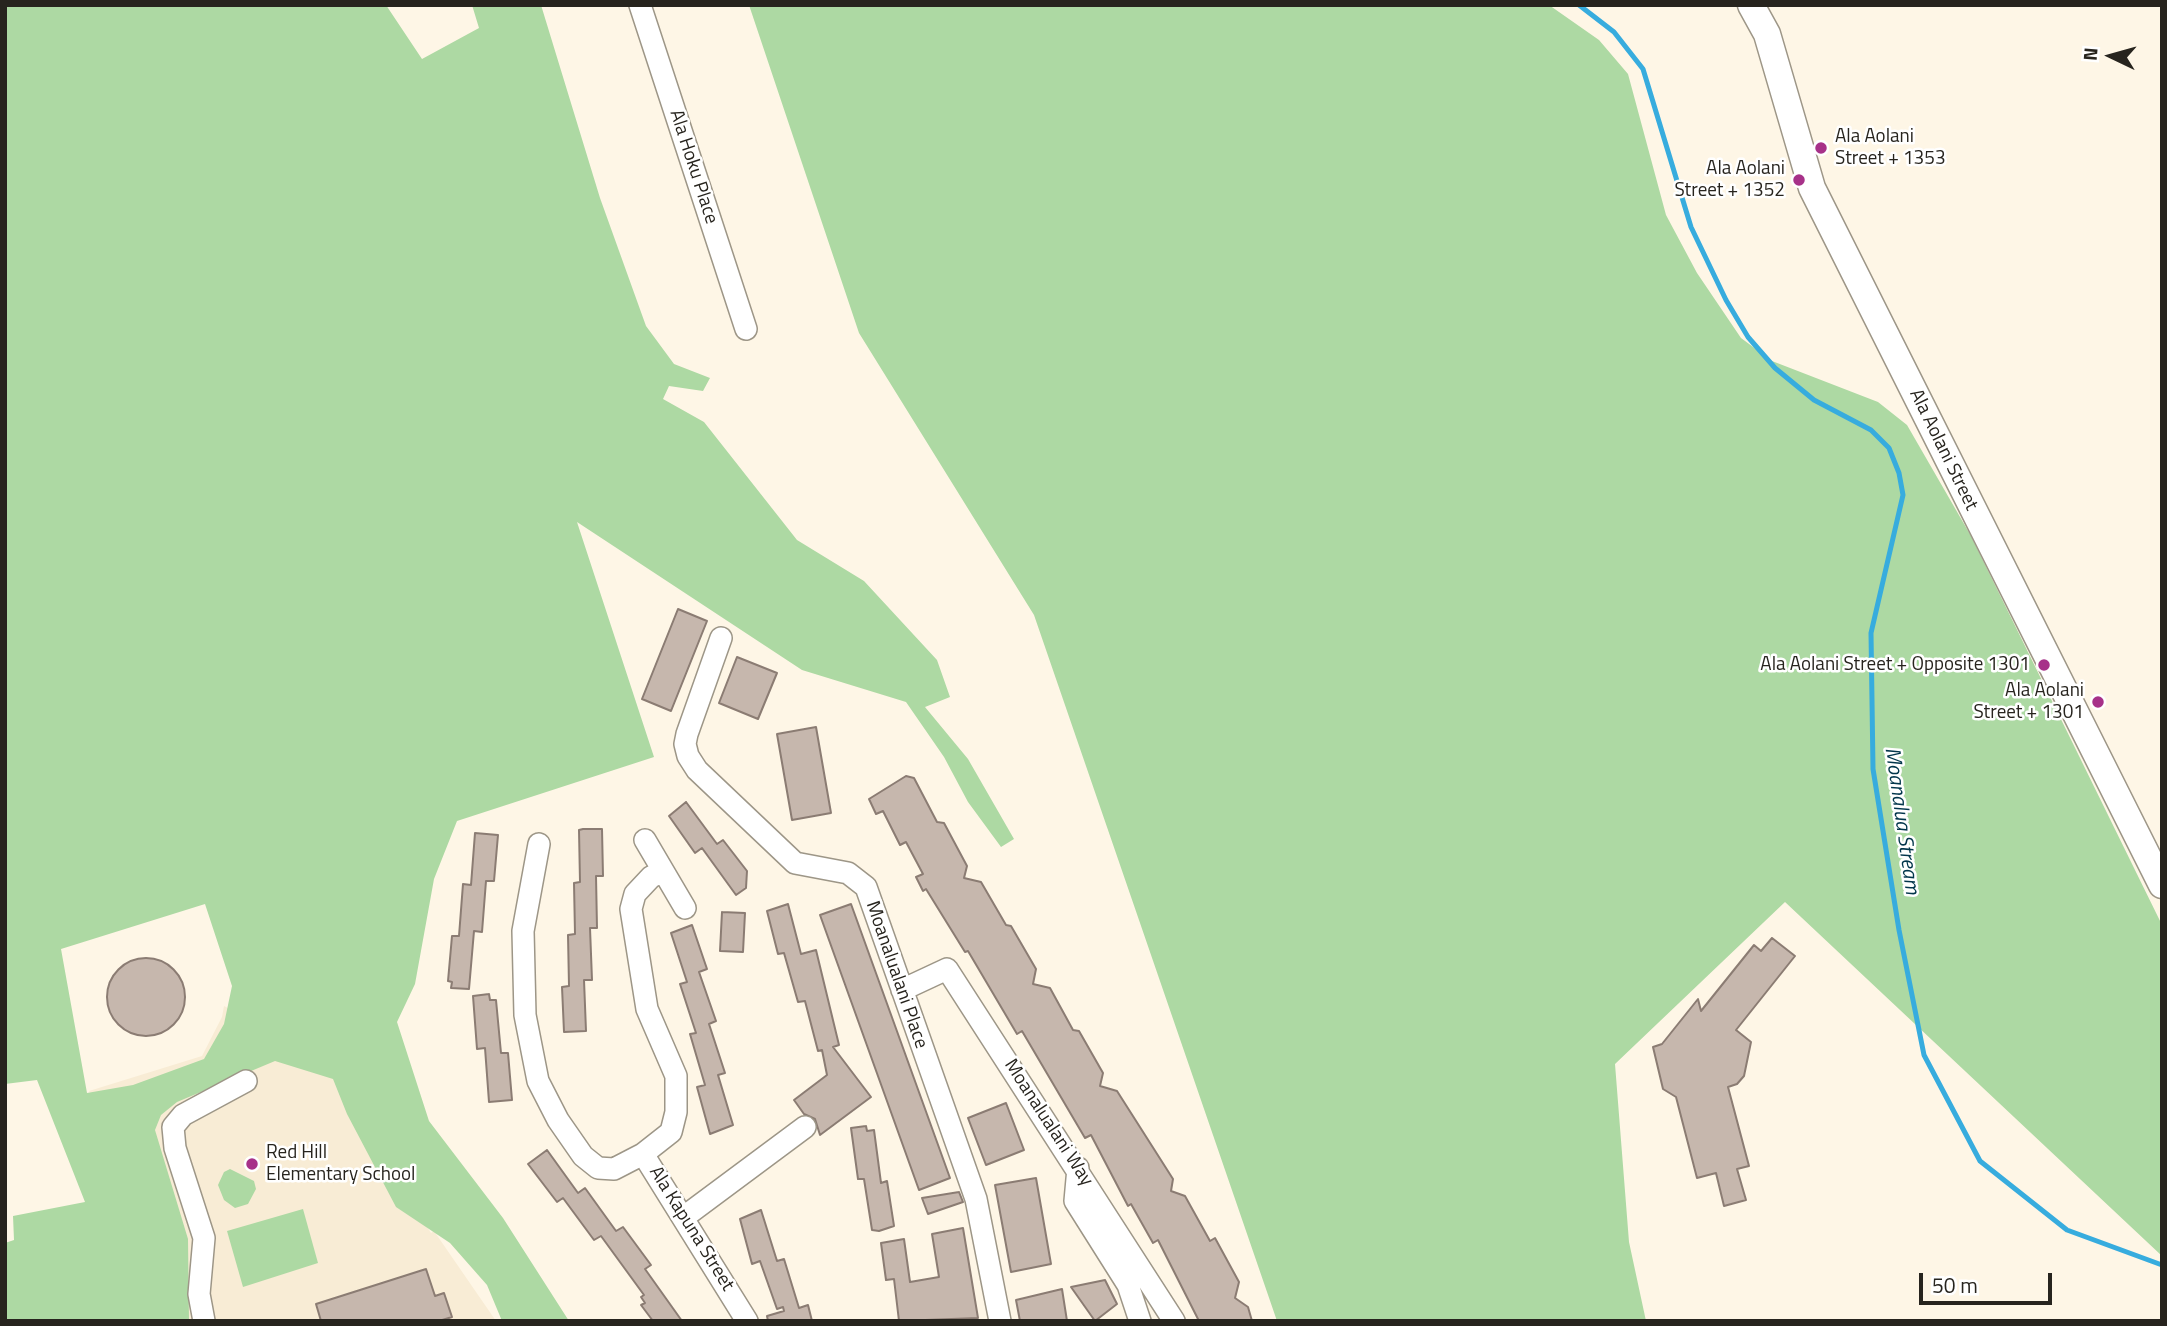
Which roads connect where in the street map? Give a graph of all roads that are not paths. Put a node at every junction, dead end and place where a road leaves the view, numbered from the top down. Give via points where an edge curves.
1 (640, 5) edge
2 (1751, 5) edge
3 (746, 329) dead end
4 (721, 638) dead end
5 (645, 839) dead end
6 (539, 844) dead end
7 (663, 871) junction
8 (2162, 885) edge
9 (685, 908) dead end
10 (902, 990) junction
11 (246, 1081) dead end
12 (804, 1128) dead end
13 (643, 1154) junction
14 (1078, 1168) junction
15 (684, 1217) junction
16 (204, 1321) edge
17 (747, 1321) edge
18 (1000, 1321) edge
19 (1140, 1321) edge
20 (1174, 1321) edge

1 - 3 street, Ala Hoku Place
2 - 8 street, Ala Aolani Street via 1767,34 1812,188
4 - 10 street, Moanalualani Place via 687,734 688,756 794,863 848,873 866,887
5 - 7 street
6 - 13 street, Ala Kapuna Street via 523,931 525,1015 538,1081 558,1120 583,1156 598,1168 614,1168
7 - 9 street
7 - 13 street via 635,894 631,909 647,1009 676,1076 676,1112 671,1132
10 - 14 street, Moanalualani Way via 947,969
10 - 18 street, Moanalualani Place via 976,1199
11 - 16 street via 183,1115 173,1128 175,1148 204,1238 200,1294
12 - 15 street
13 - 15 street, Ala Kapuna Street
14 - 19 street via 1075,1201 1128,1285
14 - 20 street, Moanalualani Way
15 - 17 street, Ala Kapuna Street

